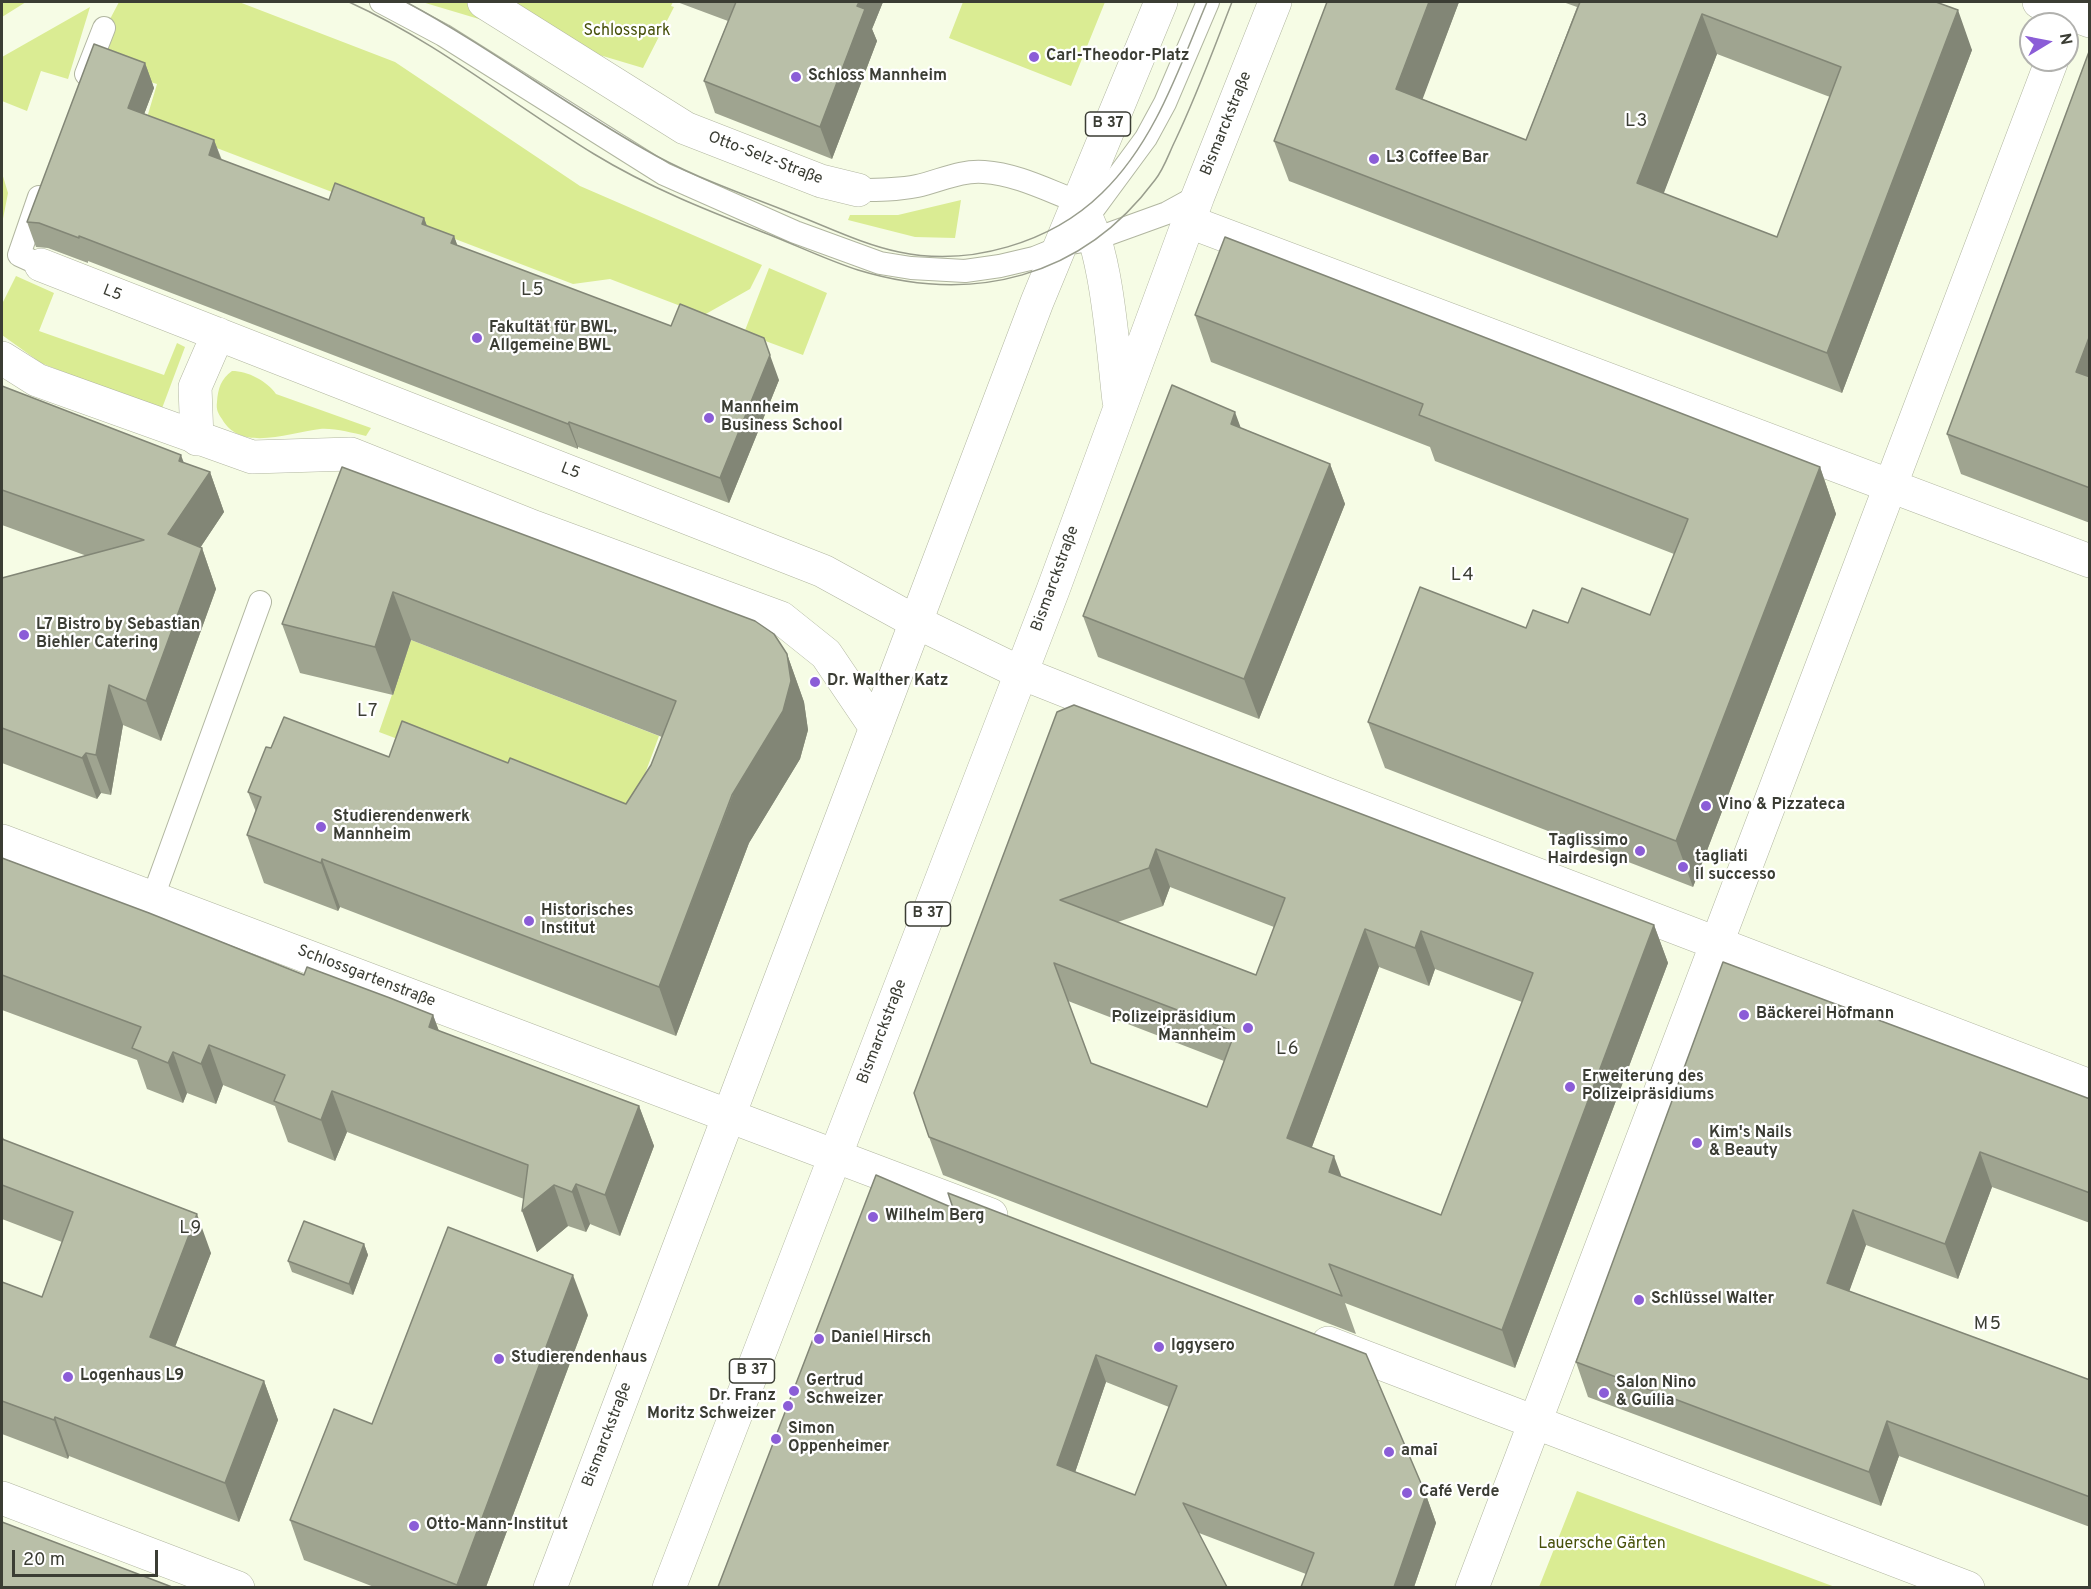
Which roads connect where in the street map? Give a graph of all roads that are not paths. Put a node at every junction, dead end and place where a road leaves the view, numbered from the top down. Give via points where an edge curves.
1 (381, 2) edge
2 (484, 2) edge
3 (1161, 2) edge
4 (1208, 2) edge
5 (1275, 2) edge
6 (2039, 2) edge
7 (2067, 12) edge
8 (104, 28) dead end
9 (2047, 72) edge
10 (78, 95) edge
11 (48, 173) edge
12 (858, 190) joint
13 (1194, 209) junction
14 (1077, 230) junction
15 (41, 265) joint
16 (218, 334) junction
17 (2, 358) edge
18 (1120, 406) junction
19 (197, 439) junction
20 (1891, 485) junction
21 (2090, 561) edge
22 (260, 602) dead end
23 (916, 621) junction
24 (1021, 673) junction
25 (876, 728) junction
26 (2, 841) edge
27 (153, 897) junction
28 (1718, 943) junction
29 (2089, 1084) edge
30 (730, 1114) junction
31 (836, 1155) junction
32 (1020, 1226) edge
33 (1300, 1332) edge
34 (1535, 1422) junction
35 (2, 1498) edge
36 (238, 1587) edge
37 (550, 1587) edge
38 (669, 1587) edge
39 (1472, 1587) edge
40 (1968, 1587) edge

1 - 14 lane via 443,35 664,174 795,232 880,263 911,268 977,269 1034,258
2 - 12 street, Otto-Selz-Straße via 685,128 821,181
3 - 14 street, Bismarckstraße / B 37
4 - 14 lane via 1165,104 1146,138
5 - 13 street, Bismarckstraße / B 37
6 - 7 street
8 - 10 lane
9 - 20 street
11 - 15 lane via 19,255
12 - 14 lane, Otto-Selz-Straße via 918,186 954,174 985,172 1015,178
13 - 14 lane
13 - 18 street, Bismarckstraße / B 37
13 - 20 street
14 - 18 street via 1105,288
14 - 23 street, Bismarckstraße / B 37
15 - 16 street, L5
16 - 19 street via 195,387
16 - 23 street, L5 via 823,571
17 - 19 street via 37,380
18 - 24 street, Bismarckstraße / B 37
19 - 25 street via 252,457 351,454 534,527 782,618 826,654
20 - 21 street
20 - 28 street
22 - 27 lane
23 - 24 street, L5
23 - 25 street, Bismarckstraße / B 37
24 - 28 street, L5
24 - 31 street, Bismarckstraße / B 37
25 - 30 street, Bismarckstraße / B 37
26 - 27 street, Schlossgartenstraße
27 - 30 street, Schlossgartenstraße
28 - 29 street, L5
28 - 34 street
30 - 31 street
30 - 37 street, Bismarckstraße / B 37
31 - 32 street
31 - 38 street, Bismarckstraße / B 37
33 - 34 street
34 - 39 street
34 - 40 street
35 - 36 street

